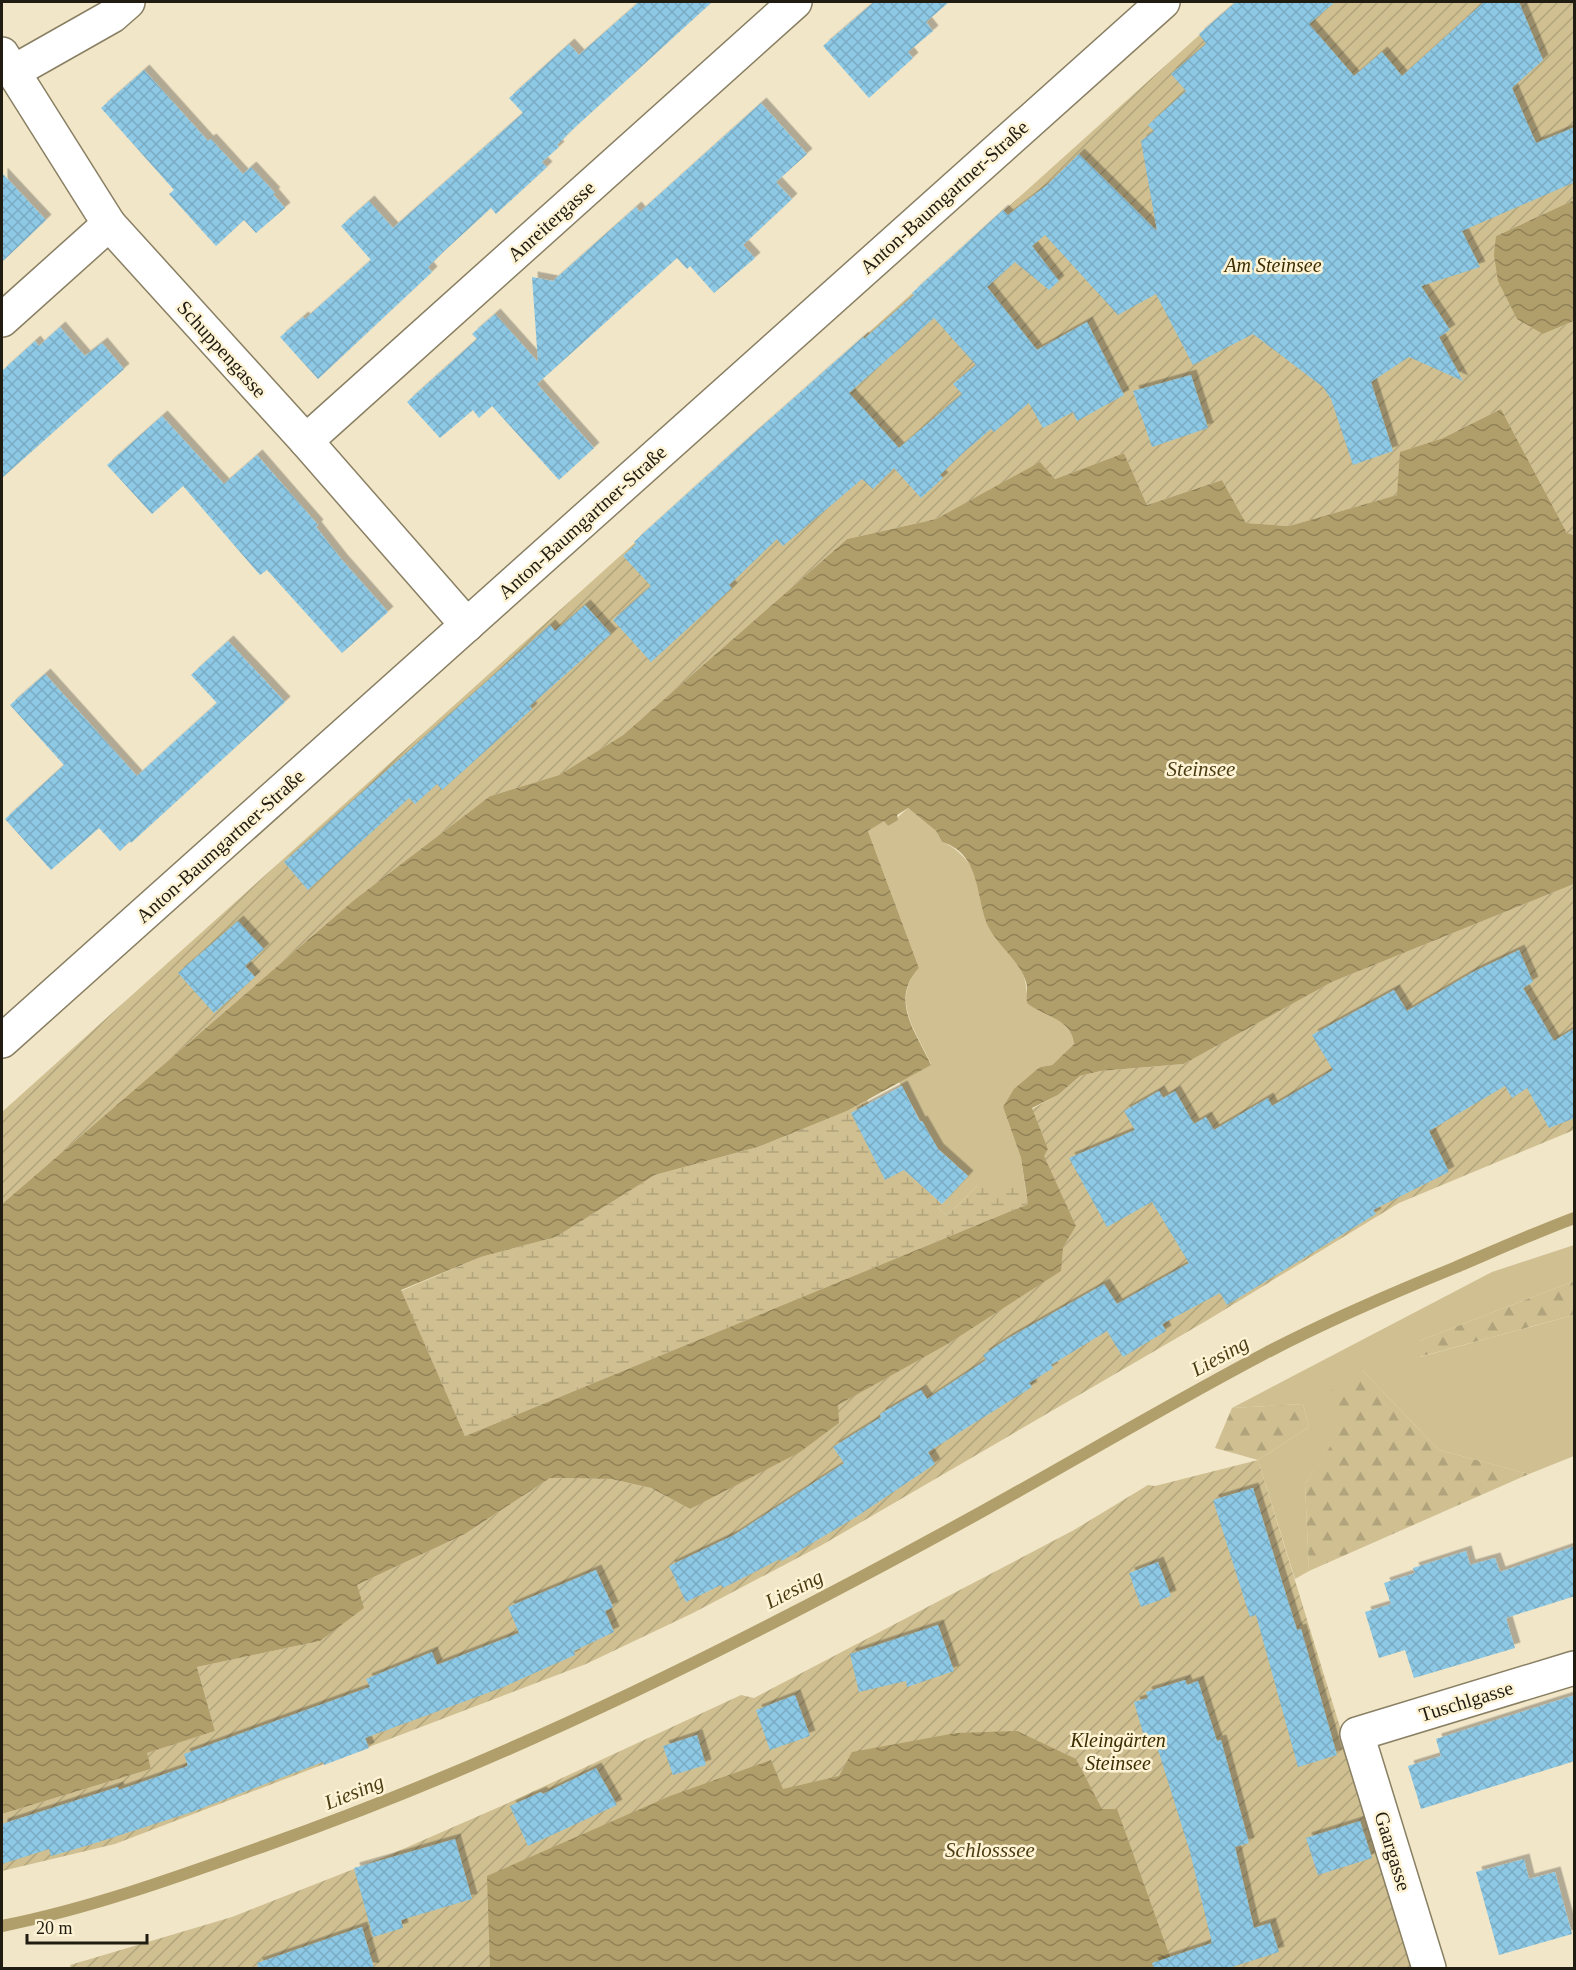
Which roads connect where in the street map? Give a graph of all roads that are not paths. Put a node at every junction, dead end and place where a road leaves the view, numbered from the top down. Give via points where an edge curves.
1 (128, 2) edge
2 (795, 2) edge
3 (1163, 2) edge
4 (7, 63) edge
5 (109, 224) junction
6 (2, 320) edge
7 (306, 441) junction
8 (467, 625) junction
9 (2, 1041) edge
10 (1575, 1668) edge
11 (1357, 1734) joint
12 (1429, 1968) edge

1 - 4 street via 112,16
2 - 7 street, Anreitergasse
3 - 8 street, Anton-Baumgartner-Straße
4 - 5 street, Schuppengasse
5 - 6 street
5 - 7 street, Schuppengasse
7 - 8 street, Schuppengasse
8 - 9 street, Anton-Baumgartner-Straße
10 - 11 street, Tuschlgasse
11 - 12 street, Gaargasse

